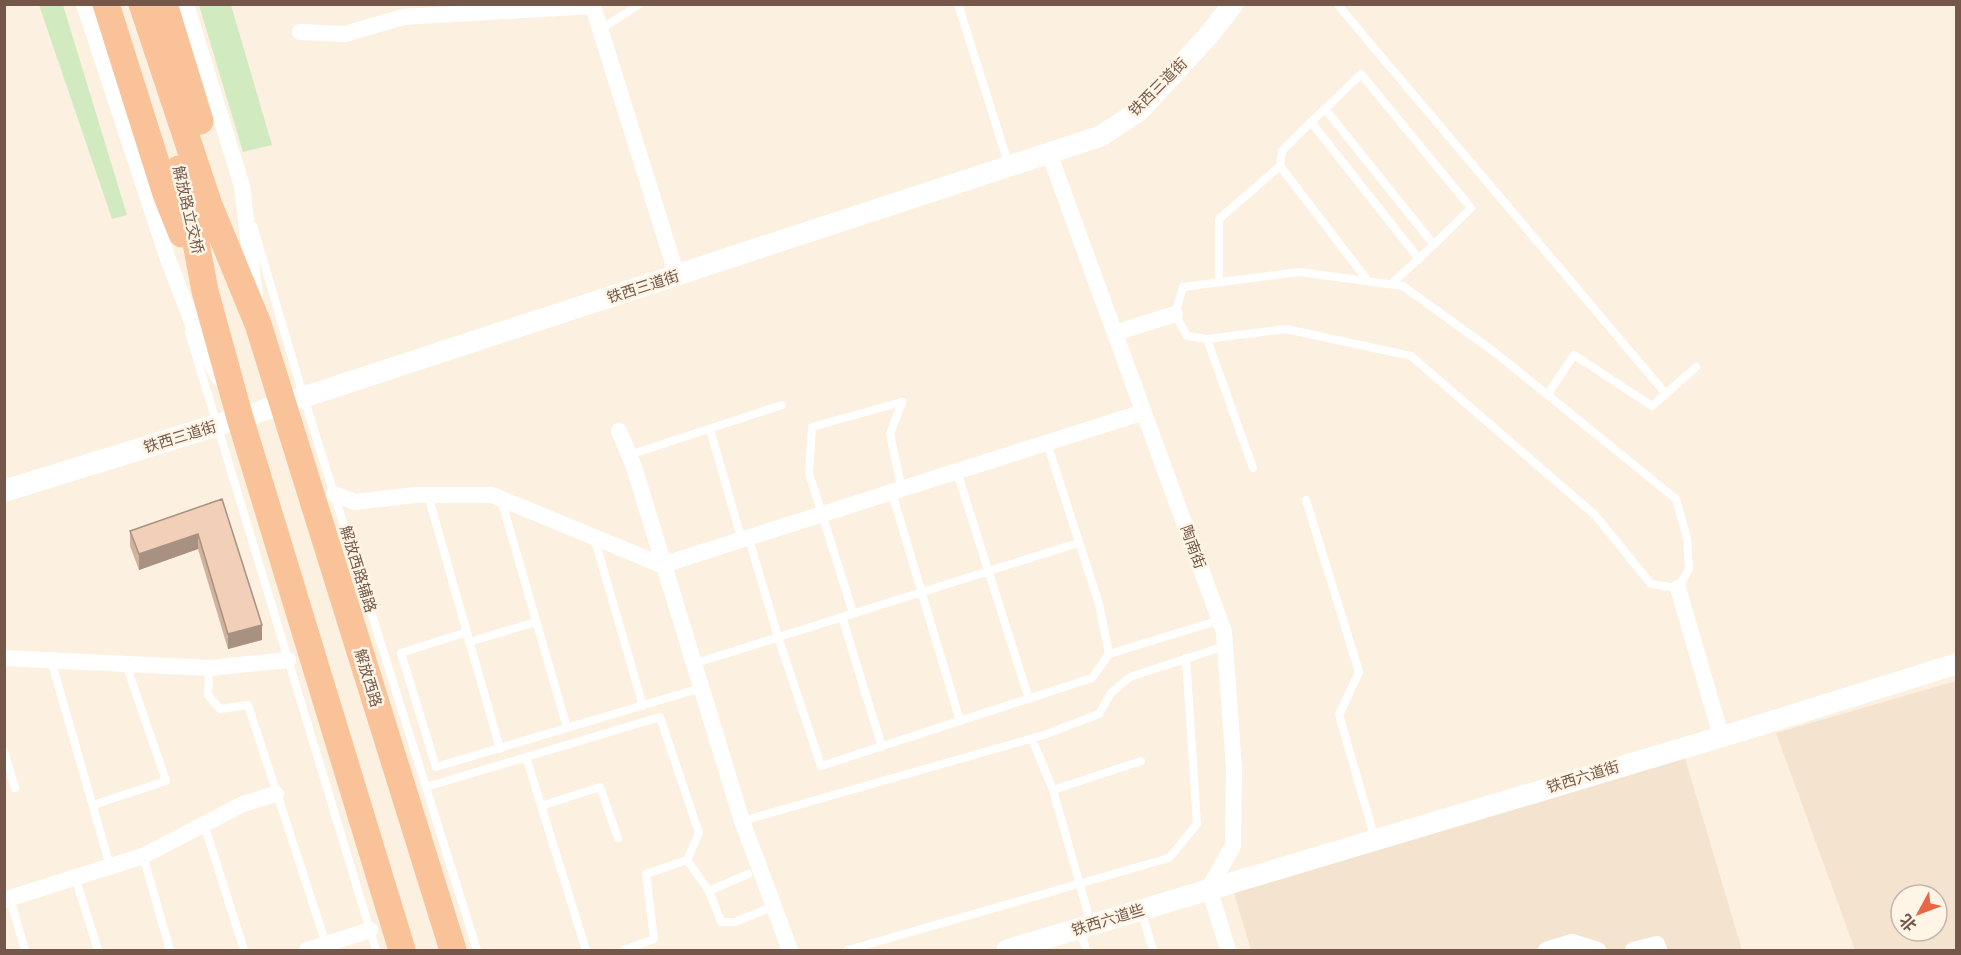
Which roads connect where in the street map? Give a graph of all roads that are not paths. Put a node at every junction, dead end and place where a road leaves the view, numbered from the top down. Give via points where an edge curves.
1 (84, 4) edge
2 (106, 4) edge
3 (128, 4) edge
4 (142, 4) edge
5 (164, 4) edge
6 (186, 4) edge
7 (640, 4) edge
8 (958, 4) edge
9 (1233, 4) edge
10 (1337, 4) edge
11 (600, 30) junction
12 (300, 32) dead end
13 (1325, 109) junction
14 (1311, 122) junction
15 (1049, 153) junction
16 (1009, 166) junction
17 (1280, 166) junction
18 (242, 186) junction
19 (1434, 245) junction
20 (168, 259) junction
21 (1419, 259) junction
22 (677, 276) junction
23 (1368, 281) junction
24 (1219, 282) junction
25 (1391, 284) junction
26 (205, 291) junction
27 (1175, 314) junction
28 (258, 324) junction
29 (1115, 333) junction
30 (1207, 339) junction
31 (1696, 367) dead end
32 (1666, 394) junction
33 (1547, 395) junction
34 (294, 402) junction
35 (782, 405) dead end
36 (1144, 412) junction
37 (228, 422) junction
38 (710, 429) junction
39 (619, 431) dead end
40 (1047, 443) junction
41 (629, 456) junction
42 (1253, 468) dead end
43 (957, 472) junction
44 (4, 491) edge
45 (897, 491) junction
46 (334, 494) junction
47 (428, 495) junction
48 (501, 499) junction
49 (1306, 500) dead end
50 (821, 516) junction
51 (594, 537) junction
52 (746, 540) junction
53 (1078, 543) junction
54 (663, 565) junction
55 (989, 570) junction
56 (1678, 588) junction
57 (922, 591) junction
58 (853, 614) junction
59 (842, 617) junction
60 (1220, 620) junction
61 (537, 622) junction
62 (467, 632) junction
63 (778, 638) junction
64 (469, 642) junction
65 (1225, 646) junction
66 (1109, 654) junction
67 (4, 658) edge
68 (1186, 658) junction
69 (51, 660) junction
70 (288, 660) junction
71 (126, 664) junction
72 (693, 664) junction
73 (1956, 664) edge
74 (209, 668) junction
75 (701, 688) junction
76 (1029, 699) junction
77 (643, 706) junction
78 (960, 721) junction
79 (567, 728) junction
80 (1721, 736) junction
81 (1032, 739) junction
82 (882, 747) junction
83 (500, 749) junction
84 (4, 752) edge
85 (526, 757) junction
86 (1141, 761) dead end
87 (426, 787) junction
88 (15, 788) dead end
89 (1053, 790) junction
90 (276, 794) junction
91 (93, 805) junction
92 (541, 806) junction
93 (742, 820) junction
94 (204, 824) junction
95 (618, 838) dead end
96 (1376, 839) junction
97 (143, 856) junction
98 (687, 860) junction
99 (110, 866) junction
100 (748, 874) dead end
101 (75, 878) junction
102 (1081, 884) junction
103 (1209, 888) junction
104 (709, 891) junction
105 (7, 899) edge
106 (774, 906) junction
107 (1140, 910) junction
108 (1086, 927) junction
109 (370, 930) junction
110 (327, 947) edge
111 (25, 951) edge
112 (98, 951) edge
113 (170, 951) edge
114 (244, 951) edge
115 (307, 951) edge
116 (376, 951) edge
117 (402, 951) edge
118 (453, 951) edge
119 (477, 951) edge
120 (586, 951) edge
121 (624, 951) edge
122 (790, 951) edge
123 (848, 951) edge
124 (1007, 951) edge
125 (1086, 951) edge
126 (1153, 951) edge
127 (1228, 951) edge
128 (1546, 951) edge
129 (1598, 951) edge
130 (1633, 951) edge
131 (1659, 951) edge

1 - 20 street
2 - 26 highway via 166,194
3 - 26 highway, 解放路立交桥 via 187,195
4 - 28 highway, 解放路立交桥 via 209,205
5 - 28 highway
6 - 18 street
7 - 11 lane
8 - 16 lane
9 - 15 street, 铁西三道街 via 1138,111 1101,136
10 - 32 lane
11 - 12 street via 593,6 403,17 345,34
11 - 22 street
13 - 14 lane
13 - 19 lane
13 - 19 lane via 1361,74 1471,208
14 - 17 lane via 1282,151
14 - 21 lane
15 - 16 street, 铁西三道街
15 - 29 street, 陶南街
16 - 22 street, 铁西三道街
17 - 23 lane
17 - 24 lane via 1219,219
18 - 28 street
18 - 34 lane, 解放西路辅路
19 - 21 lane
20 - 37 lane
20 - 37 street
21 - 25 lane
22 - 34 street, 铁西三道街
23 - 24 lane via 1299,272
23 - 25 lane
24 - 27 lane via 1183,287
25 - 33 lane via 1403,286
26 - 37 highway, 解放路立交桥
27 - 29 street
27 - 30 lane via 1187,336
28 - 34 highway, 解放路立交桥
29 - 36 street, 陶南街
30 - 42 lane
30 - 56 lane via 1286,329 1411,356 1595,515 1651,584
31 - 32 lane
32 - 33 lane via 1652,406 1574,355
33 - 56 lane via 1676,499 1687,537 1689,569
34 - 37 street, 铁西三道街
34 - 46 lane, 解放西路辅路
34 - 118 highway, 解放西路
35 - 38 lane
36 - 40 street
36 - 60 street, 陶南街
37 - 44 main road, 铁西三道街
37 - 70 lane
37 - 117 highway
38 - 41 lane
38 - 52 lane
39 - 41 street
40 - 43 street
40 - 53 lane
41 - 54 street
43 - 45 street
43 - 55 lane
45 - 50 street
45 - 50 lane via 890,434 902,402 812,427 809,473
45 - 57 lane
46 - 47 street via 355,502
46 - 87 lane, 解放西路辅路
47 - 48 street via 492,495
47 - 62 lane
48 - 51 street
48 - 61 lane
49 - 96 lane via 1359,672 1339,715
50 - 52 street
50 - 58 lane
51 - 54 street
51 - 77 lane
52 - 54 street
52 - 63 lane
53 - 55 lane
53 - 66 lane via 1099,604
54 - 72 street
55 - 57 lane
55 - 76 lane
56 - 80 street
57 - 58 lane
57 - 78 lane
58 - 59 lane
59 - 63 lane
59 - 82 lane
60 - 65 street, 陶南街
60 - 66 lane
61 - 64 lane
61 - 79 lane
62 - 64 lane
62 - 83 lane via 401,653 436,767
63 - 72 lane
63 - 82 lane via 821,766
64 - 83 lane
65 - 68 lane
65 - 103 street, 陶南街 via 1234,768 1233,846
66 - 76 lane via 1092,678
67 - 69 street
68 - 81 lane via 1130,677 1111,693 1099,714
68 - 102 lane via 1197,824 1169,858
69 - 71 street
69 - 91 lane
70 - 74 street
70 - 109 lane
71 - 74 street
71 - 91 lane via 166,781
72 - 75 street
73 - 80 street, 铁西六道街
74 - 90 lane via 208,696 219,709 248,705
75 - 77 lane
75 - 93 street
76 - 78 lane
77 - 79 lane
78 - 82 lane
79 - 83 lane
80 - 96 street, 铁西六道街
81 - 89 lane
81 - 93 lane
84 - 88 lane
85 - 87 lane
85 - 92 lane
85 - 98 lane via 660,717 699,832
86 - 89 lane
87 - 119 lane, 解放西路辅路
89 - 102 lane
90 - 94 street via 243,804
90 - 110 lane
91 - 99 lane
92 - 95 lane via 600,787
92 - 120 lane
93 - 106 street
94 - 97 street
94 - 114 lane
96 - 103 street, 铁西六道街
97 - 99 street
97 - 113 lane
98 - 104 lane
98 - 121 lane via 646,874 654,939
99 - 101 street
100 - 104 lane
101 - 105 street
101 - 112 lane
102 - 108 lane
102 - 123 lane
103 - 107 street, 铁西六道些
103 - 127 street
104 - 106 lane via 721,922 735,922
105 - 111 lane
106 - 122 street
107 - 108 street, 铁西六道些
107 - 126 lane
108 - 124 street, 铁西六道些
108 - 125 lane
109 - 110 street
109 - 116 lane
110 - 115 street
128 - 129 street via 1572,942
130 - 131 street via 1657,944

